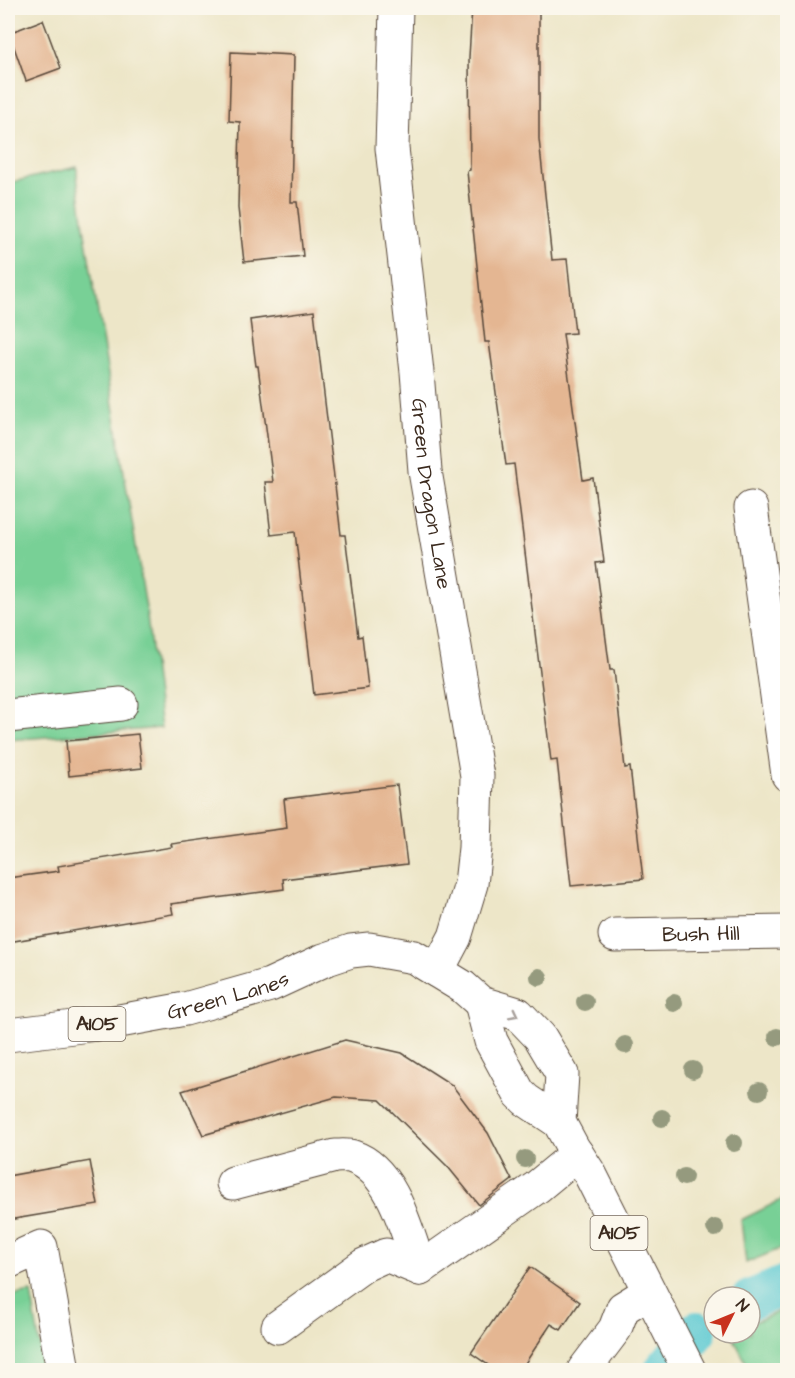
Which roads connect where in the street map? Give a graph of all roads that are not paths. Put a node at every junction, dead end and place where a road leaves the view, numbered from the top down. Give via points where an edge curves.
1 (396, 8) edge
2 (751, 508) dead end
3 (121, 704) dead end
4 (8, 716) edge
5 (788, 775) edge
6 (788, 932) edge
7 (615, 935) dead end
8 (437, 971) junction
9 (481, 1003) junction
10 (8, 1035) edge
11 (559, 1122) junction
12 (577, 1154) junction
13 (233, 1183) dead end
14 (8, 1262) edge
15 (420, 1269) junction
16 (649, 1292) junction
17 (278, 1327) dead end
18 (63, 1371) edge
19 (584, 1371) edge
20 (689, 1371) edge

1 - 8 street, Green Dragon Lane via 392,148 425,471 477,776 471,884 455,937
2 - 5 street
3 - 4 street
6 - 7 street, Bush Hill
8 - 9 street, A105
8 - 10 street, Green Lanes / A105 via 414,957 369,949 351,951 270,985 185,1009
9 - 11 street, A105 via 491,1041 519,1093
9 -> 11 street, A105 via 518,1014 540,1037 562,1074
11 - 12 street, A105
12 - 15 street
12 - 16 street, A105
13 - 15 street via 335,1156 351,1156 367,1163 384,1180 397,1204
14 - 18 street via 41,1247
15 - 17 street via 386,1255 364,1265
16 - 19 street via 623,1308 615,1329
16 - 20 street, A105

